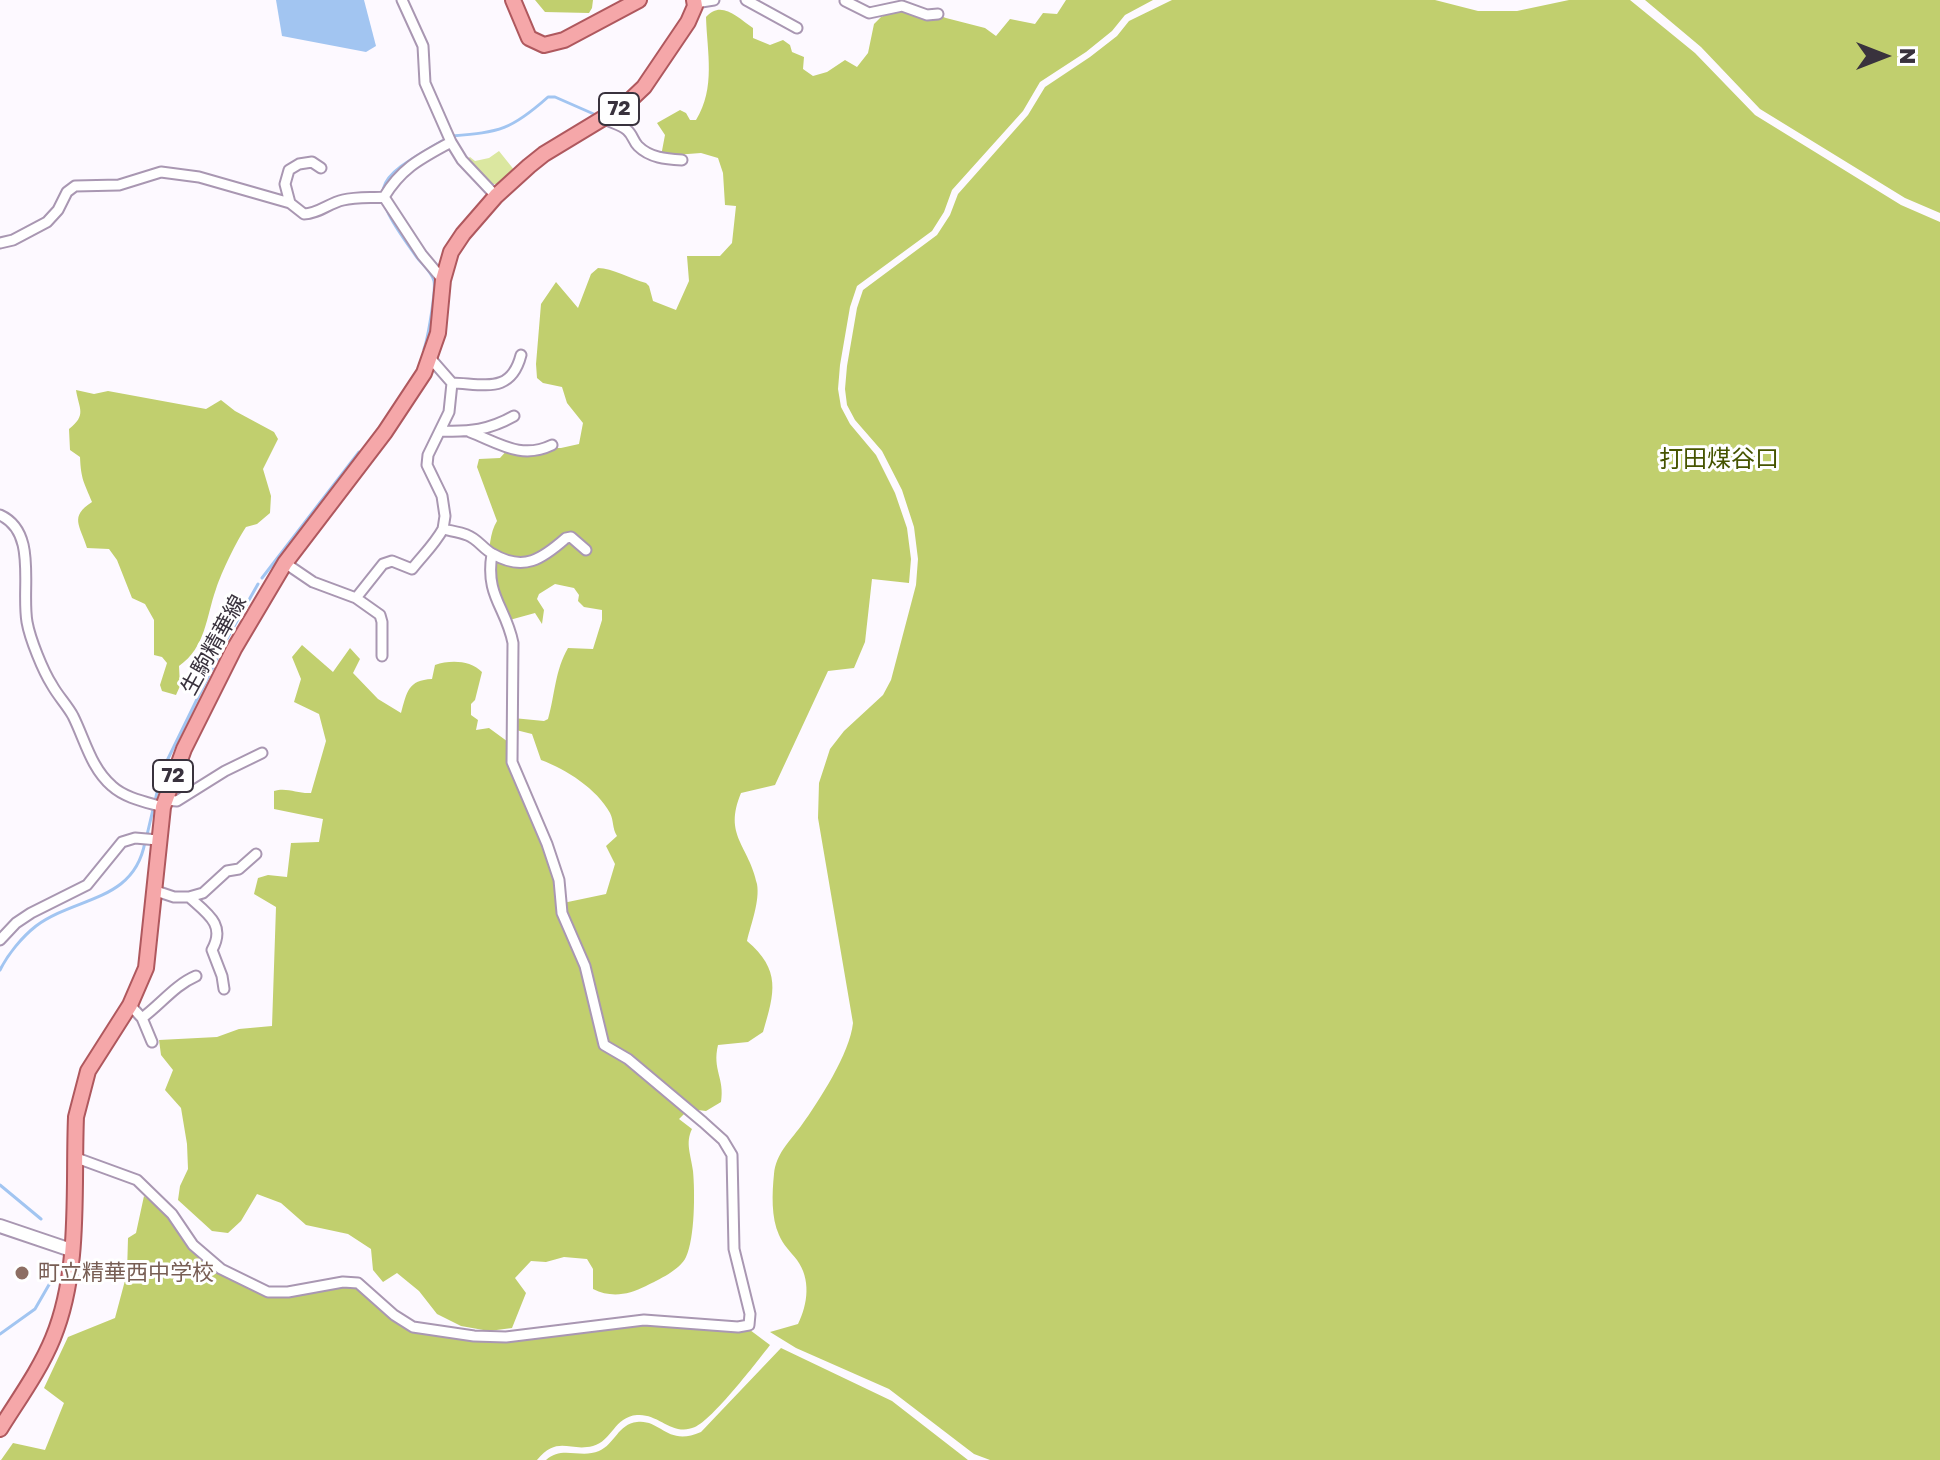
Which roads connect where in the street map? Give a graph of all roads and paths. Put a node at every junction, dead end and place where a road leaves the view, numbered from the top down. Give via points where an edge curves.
1 (402, 0) edge
2 (513, 0) edge
3 (639, 0) edge
4 (714, 0) edge
5 (746, 0) edge
6 (844, 0) edge
7 (694, 2) edge
8 (938, 14) dead end
9 (797, 28) dead end
10 (603, 118) junction
11 (451, 142) junction
12 (682, 160) dead end
13 (321, 168) dead end
14 (496, 196) junction
15 (384, 197) junction
16 (290, 203) junction
17 (0, 243) edge
18 (443, 280) junction
19 (521, 355) dead end
20 (431, 359) junction
21 (452, 383) junction
22 (514, 416) dead end
23 (442, 431) junction
24 (470, 432) junction
25 (552, 445) dead end
26 (0, 515) edge
27 (443, 529) junction
28 (586, 550) dead end
29 (492, 554) junction
30 (285, 563) junction
31 (356, 598) junction
32 (382, 656) dead end
33 (262, 753) dead end
34 (164, 803) junction
35 (158, 840) junction
36 (256, 854) dead end
37 (153, 890) junction
38 (189, 897) junction
39 (0, 940) edge
40 (196, 976) dead end
41 (224, 989) dead end
42 (130, 1005) junction
43 (142, 1018) junction
44 (152, 1042) dead end
45 (74, 1157) junction
46 (0, 1226) edge
47 (71, 1250) junction
48 (0, 1429) edge

1 - 11 street via 423,46 425,83
2 - 3 main road via 529,38 544,45 564,40
4 - 7 street
5 - 9 street
6 - 8 street via 869,13 902,6
7 - 10 main road, 生駒精華線 / 72 via 688,22 644,87
10 - 12 street via 622,126 651,154
10 - 14 main road, 生駒精華線 / 72 via 544,154
11 - 14 street
11 - 15 street via 408,166
13 - 16 street via 312,162 289,170 285,184
14 - 18 main road, 生駒精華線 / 72 via 451,252
15 - 16 street via 346,199 311,214
15 - 18 street
16 - 17 street via 199,177 161,172 119,185 75,186 47,222
18 - 20 main road, 生駒精華線 / 72
19 - 21 street via 517,370 500,384
20 - 21 street
20 - 30 main road, 生駒精華線 / 72 via 385,432
21 - 23 street
22 - 24 street
23 - 24 street
23 - 27 street via 427,465 442,496
24 - 25 street via 517,452
26 - 34 street via 10,519 24,548 27,625 51,684 98,771 122,792
27 - 29 street via 476,539
27 - 31 street via 412,569 392,561 383,564
28 - 29 street via 571,537 531,563
29 - 45 street via 492,591 510,624 513,643 512,762 559,880 562,913 585,966 604,1045 703,1122 732,1155 734,1249 749,1325 644,1320 474,1336 413,1327 358,1283 268,1292 221,1269 137,1180
30 - 31 street via 313,582
30 - 34 main road, 生駒精華線 / 72 via 234,649 184,749
31 - 32 street via 380,615
33 - 34 street via 177,801
34 - 35 main road, 生駒精華線 / 72
35 - 37 main road, 生駒精華線 / 72
35 - 39 street via 122,842 87,885 31,913
36 - 38 street via 203,893
37 - 38 street
37 - 42 main road, 生駒精華線 / 72 via 146,968
38 - 41 street via 218,928 212,950
40 - 43 street via 180,983
42 - 43 street
42 - 45 main road, 生駒精華線 / 72 via 88,1071 76,1117
43 - 44 street
45 - 47 main road, 生駒精華線 / 72
46 - 47 street
47 - 48 main road, 生駒精華線 / 72 via 52,1340

